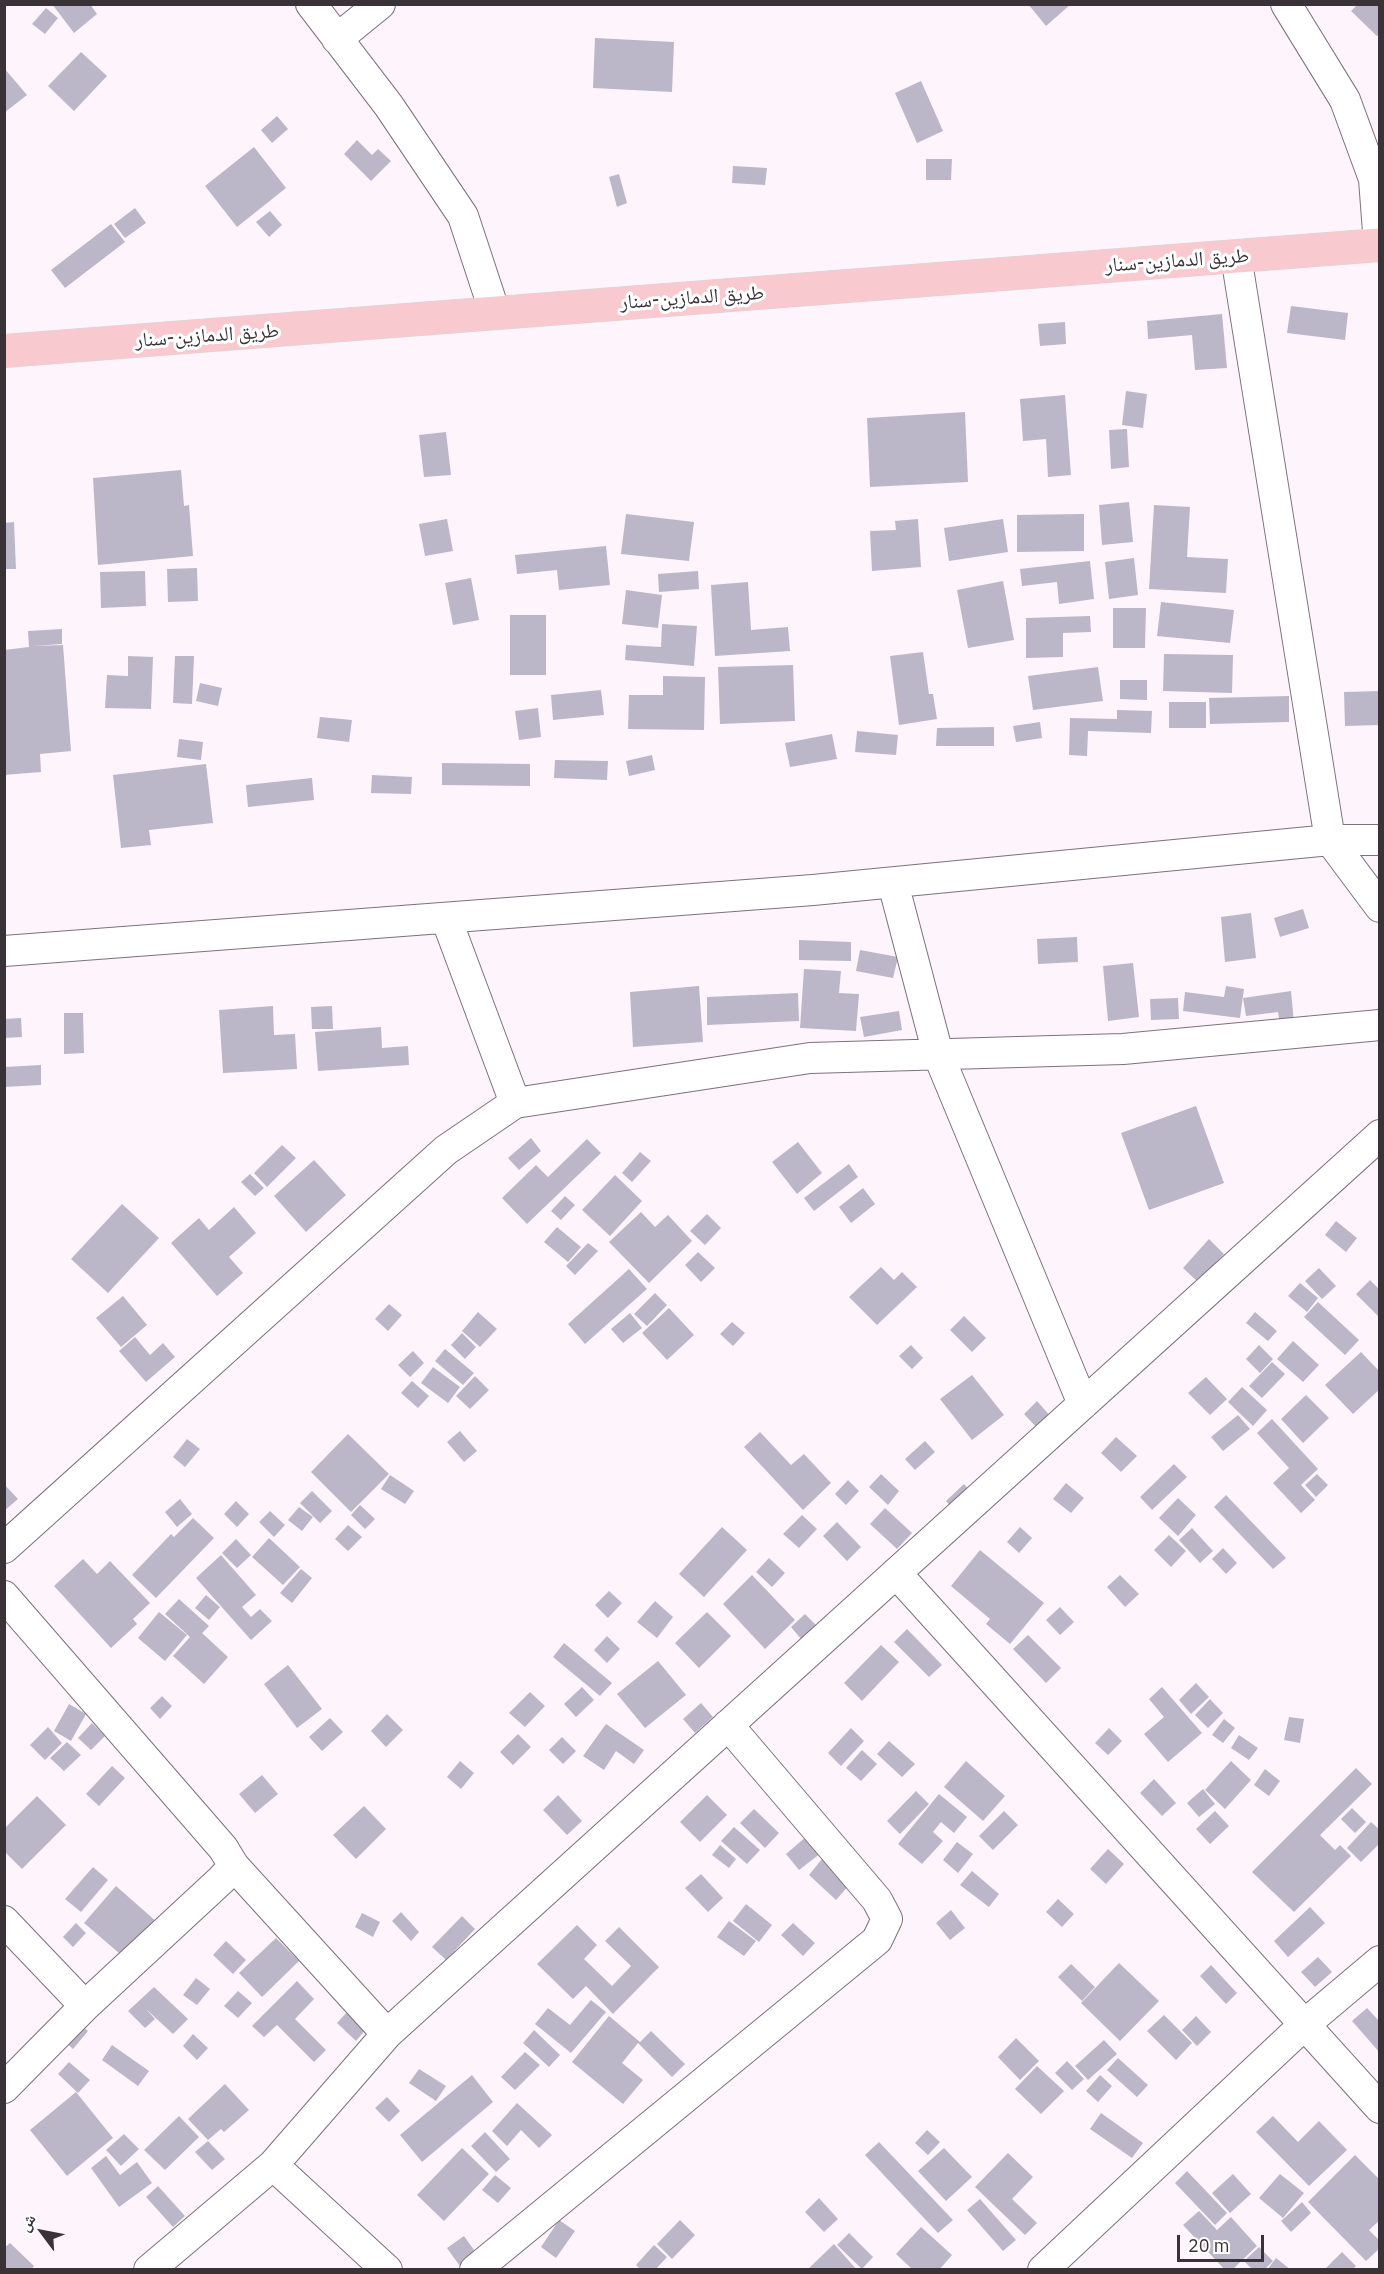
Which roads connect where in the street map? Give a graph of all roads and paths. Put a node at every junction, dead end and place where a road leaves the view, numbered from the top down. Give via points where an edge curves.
1 (311, 4) edge
2 (380, 4) edge
3 (1286, 4) edge
4 (337, 39) junction
5 (1377, 177) edge
6 (1379, 245) edge
7 (1236, 256) junction
8 (495, 313) junction
9 (4, 351) edge
10 (1330, 840) junction
11 (1380, 840) edge
12 (893, 883) junction
13 (1380, 907) edge
14 (446, 918) junction
15 (4, 951) edge
16 (1380, 1025) edge
17 (938, 1054) junction
18 (515, 1103) junction
19 (1380, 1135) edge
20 (1083, 1404) junction
21 (4, 1548) edge
22 (896, 1573) junction
23 (4, 1596) edge
24 (728, 1725) junction
25 (234, 1866) junction
26 (4, 1921) edge
27 (1380, 1961) edge
28 (85, 2006) junction
29 (1304, 2025) junction
30 (387, 2034) junction
31 (4, 2088) edge
32 (1380, 2108) edge
33 (273, 2165) junction
34 (149, 2270) edge
35 (387, 2270) edge
36 (475, 2270) edge
37 (1043, 2270) edge

1 - 4 street
2 - 4 street
3 - 5 street via 1346,100
4 - 8 street via 389,106 462,216
5 - 6 street
6 - 7 highway, طريق الدمازين-سنار
7 - 8 highway, طريق الدمازين-سنار
7 - 10 street
8 - 9 highway, طريق الدمازين-سنار
10 - 11 street
10 - 12 street
10 - 13 street
12 - 14 street
12 - 17 street
14 - 15 street
14 - 18 street
16 - 17 street via 1123,1049
17 - 18 street via 810,1058
17 - 20 street
18 - 21 street via 446,1150
19 - 20 street
20 - 22 street
22 - 24 street
22 - 29 street
23 - 25 street via 223,1848
24 - 30 street
24 - 36 street via 877,1900 887,1919 877,1940
25 - 28 street
25 - 30 street
26 - 28 street
27 - 29 street
28 - 31 street
29 - 32 street
29 - 37 street
30 - 33 street
33 - 34 street
33 - 35 street

